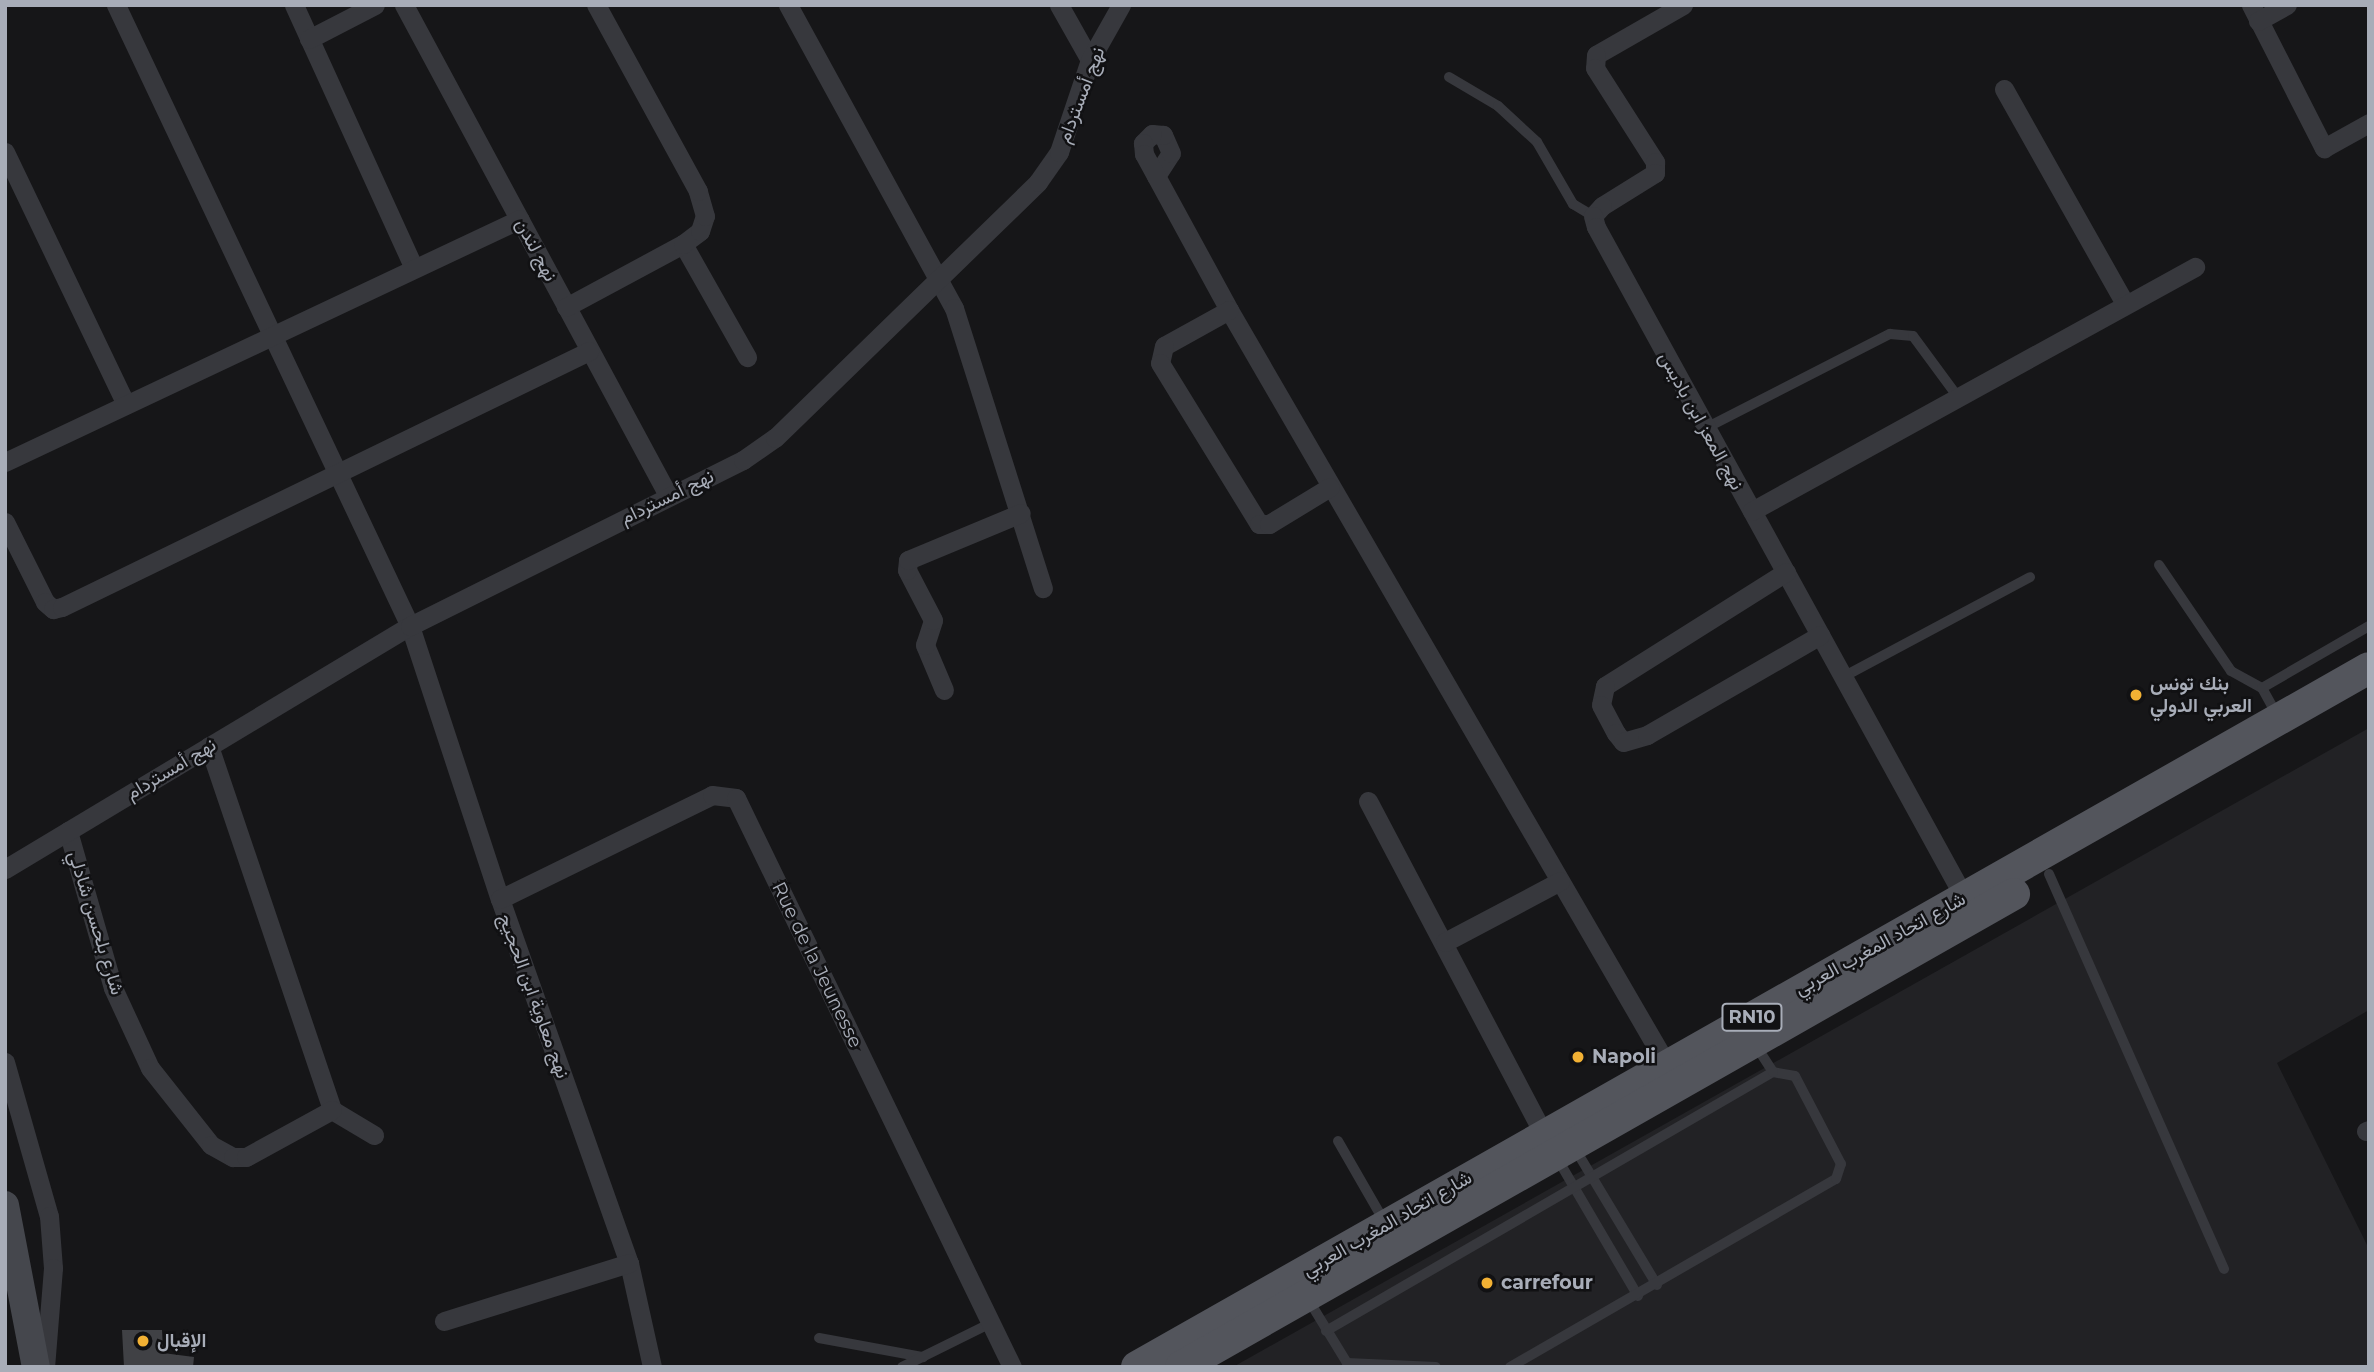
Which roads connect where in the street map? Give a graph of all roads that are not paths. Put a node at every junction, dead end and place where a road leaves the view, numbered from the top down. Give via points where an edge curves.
1 (116, 5) edge
2 (294, 5) edge
3 (375, 5) edge
4 (404, 5) edge
5 (596, 5) edge
6 (788, 5) edge
7 (1059, 5) edge
8 (1121, 5) edge
9 (1683, 5) edge
10 (2287, 5) edge
11 (2254, 13) edge
12 (309, 39) junction
13 (1090, 60) junction
14 (1449, 77) dead end
15 (2004, 89) dead end
16 (2369, 123) edge
17 (5, 152) edge
18 (1156, 176) dead end
19 (1593, 216) junction
20 (520, 219) junction
21 (683, 244) junction
22 (2195, 267) dead end
23 (414, 268) junction
24 (941, 280) junction
25 (2126, 304) junction
26 (566, 307) junction
27 (1229, 310) junction
28 (272, 335) junction
29 (589, 352) junction
30 (747, 357) dead end
31 (1958, 397) junction
32 (126, 404) junction
33 (1704, 430) junction
34 (5, 462) edge
35 (336, 472) junction
36 (1330, 487) junction
37 (668, 495) junction
38 (1752, 511) junction
39 (1021, 513) junction
40 (5, 522) edge
41 (2159, 565) dead end
42 (1786, 572) junction
43 (2030, 577) dead end
44 (1043, 588) dead end
45 (410, 626) junction
46 (2369, 626) edge
47 (1820, 635) junction
48 (2369, 668) edge
49 (1843, 677) junction
50 (2262, 688) junction
51 (944, 690) dead end
52 (2369, 693) edge
53 (2279, 719) junction
54 (209, 746) junction
55 (1368, 801) dead end
56 (68, 831) junction
57 (2043, 865) junction
58 (5, 869) edge
59 (1560, 881) junction
60 (1964, 897) junction
61 (500, 899) junction
62 (1445, 942) junction
63 (1754, 1042) junction
64 (5, 1062) edge
65 (1667, 1065) junction
66 (1773, 1072) junction
67 (332, 1110) junction
68 (374, 1135) dead end
69 (1338, 1141) dead end
70 (1557, 1144) junction
71 (1593, 1178) junction
72 (1574, 1188) junction
73 (5, 1205) edge
74 (1386, 1224) junction
75 (629, 1263) junction
76 (2224, 1269) dead end
77 (1657, 1284) junction
78 (1306, 1296) junction
79 (1638, 1296) junction
80 (444, 1321) dead end
81 (991, 1323) junction
82 (1326, 1331) junction
83 (819, 1338) dead end
84 (923, 1357) junction
85 (36, 1367) edge
86 (45, 1367) edge
87 (652, 1367) edge
88 (902, 1367) edge
89 (1012, 1367) edge
90 (1137, 1367) edge
91 (1181, 1367) edge
92 (1436, 1367) edge
93 (1510, 1367) edge

1 - 28 street, نهج معاوية ابن الحجيج
2 - 12 street
3 - 12 street
4 - 20 street, نهج لندن
5 - 21 street via 704,202 700,231
6 - 24 street
7 - 13 street
8 - 13 street, نهج أمستردام
9 - 19 street via 1596,55 1595,68 1655,162 1655,173
10 - 11 street
11 - 16 street via 2324,148
12 - 23 street
13 - 24 street, نهج أمستردام via 1052,165
14 - 19 lane via 1521,126 1555,166 1573,204
15 - 25 street
17 - 32 street
18 - 27 street
19 - 33 street, نهج المعز ابن باديس
20 - 23 street
20 - 26 street, نهج لندن
21 - 26 street
21 - 30 street
22 - 25 street
23 - 28 street
24 - 37 street, نهج أمستردام via 775,438 743,460
24 - 39 street via 960,323
25 - 31 street
26 - 29 street, نهج لندن
27 - 36 street
27 - 36 street via 1164,346 1160,363 1259,524 1269,524
28 - 32 street
28 - 35 street, نهج معاوية ابن الحجيج
29 - 35 street
29 - 37 street, نهج لندن
31 - 33 lane via 1913,336 1890,334
31 - 38 street
32 - 34 street
33 - 38 street, نهج المعز ابن باديس
35 - 40 street via 53,609 45,603
35 - 45 street, نهج معاوية ابن الحجيج
36 - 59 street
37 - 45 street, نهج أمستردام
38 - 42 street, نهج المعز ابن باديس
39 - 44 street
39 - 51 street via 908,560 906,570 933,620 925,645
41 - 50 lane via 2231,671
42 - 47 street, نهج المعز ابن باديس
42 - 47 street via 1605,687 1601,705 1616,733 1623,742 1647,735
43 - 49 lane
45 - 54 street, نهج أمستردام
45 - 61 street, نهج معاوية ابن الحجيج
46 - 50 lane
47 - 49 street, نهج المعز ابن باديس
48 - 53 main road, شارع اتحاد المغرب العربي / RN10
49 - 60 street, نهج المعز ابن باديس
50 - 53 lane
52 - 57 main road, شارع اتحاد المغرب العربي / RN10
53 - 57 main road, شارع اتحاد المغرب العربي / RN10
54 - 56 street, نهج أمستردام
54 - 67 street
55 - 62 street
56 - 58 street, نهج أمستردام
56 - 67 street, شارع بلحسن شادلي via 118,1000 150,1068 211,1145 233,1157 246,1157
57 - 60 main road, شارع اتحاد المغرب العربي / RN10
57 - 63 main road, شارع اتحاد المغرب العربي / RN10
57 - 76 lane
59 - 62 street
59 - 65 street
60 - 65 main road, شارع اتحاد المغرب العربي / RN10
61 - 75 street, نهج معاوية ابن الحجيج
61 - 81 street, Rue de la Jeunesse via 712,795 736,798
62 - 70 street
63 - 66 lane
63 - 70 main road, شارع اتحاد المغرب العربي / RN10
64 - 86 street via 49,1216 53,1268
65 - 70 main road, شارع اتحاد المغرب العربي / RN10
66 - 71 lane
66 - 77 lane via 1795,1076 1841,1164 1840,1172
67 - 68 street
69 - 74 lane
70 - 71 lane
70 - 72 lane
70 - 74 main road, شارع اتحاد المغرب العربي / RN10
70 - 78 main road, شارع اتحاد المغرب العربي / RN10
71 - 72 lane
71 - 77 lane
72 - 79 lane
72 - 82 lane
73 - 85 main road
74 - 90 main road, شارع اتحاد المغرب العربي / RN10
75 - 80 street
75 - 87 street, نهج معاوية ابن الحجيج
77 - 79 lane
78 - 82 lane
78 - 91 main road, شارع اتحاد المغرب العربي / RN10
79 - 93 lane
81 - 84 lane
81 - 89 street, Rue de la Jeunesse
82 - 92 lane via 1346,1363
83 - 84 lane
84 - 88 lane

